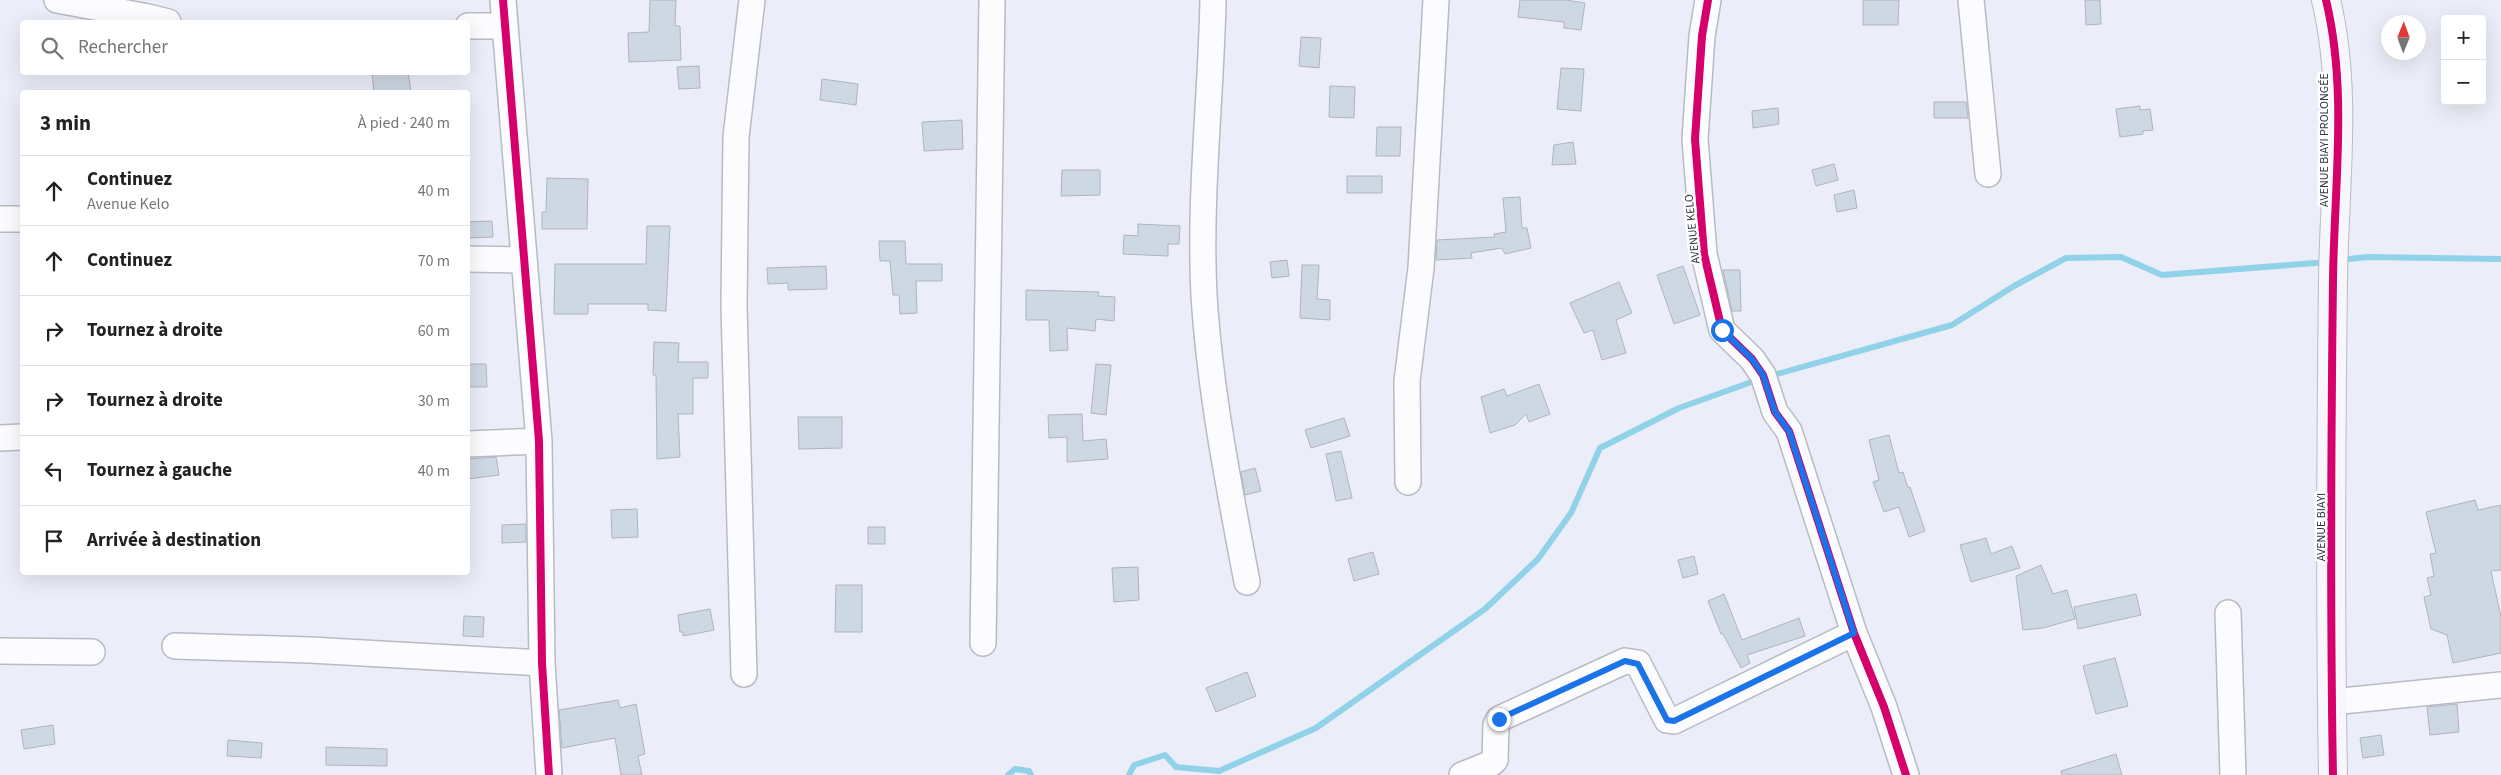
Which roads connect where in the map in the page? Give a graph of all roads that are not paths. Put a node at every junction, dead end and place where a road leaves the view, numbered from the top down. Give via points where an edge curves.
1 (57, 0) edge
2 (503, 0) edge
3 (752, 0) edge
4 (992, 0) edge
5 (1213, 0) edge
6 (1436, 0) edge
7 (1708, 0) edge
8 (1971, 0) edge
9 (2326, 0) edge
10 (161, 20) edge
11 (470, 26) edge
12 (505, 26) junction
13 (1988, 174) dead end
14 (0, 219) edge
15 (20, 219) edge
16 (470, 259) edge
17 (522, 260) junction
18 (2333, 280) joint
19 (20, 437) edge
20 (0, 438) edge
21 (539, 442) junction
22 (470, 444) edge
23 (1408, 482) dead end
24 (1247, 582) dead end
25 (2228, 613) dead end
26 (1854, 633) junction
27 (983, 643) dead end
28 (175, 646) dead end
29 (0, 651) edge
30 (92, 652) dead end
31 (542, 663) junction
32 (744, 674) dead end
33 (2501, 685) edge
34 (2332, 702) junction
35 (549, 775) edge
36 (1462, 775) edge
37 (1906, 775) edge
38 (2233, 775) edge
39 (2333, 775) edge

1 - 10 street
2 - 12 street
3 - 32 street via 736,137 735,218 734,306
4 - 27 street
5 - 24 street via 1211,88 1202,204 1204,294 1213,395
6 - 23 street via 1421,268 1407,381
7 - 26 street, AVENUE KELO via 1702,36 1695,139 1704,254 1722,330 1752,359 1763,375 1775,412 1789,431
8 - 13 street
9 - 18 street, AVENUE BIAYI PROLONGÉE via 2332,25 2338,98
11 - 12 street
12 - 17 street
14 - 15 street
16 - 17 street
17 - 21 street
18 - 34 street, AVENUE BIAYI
19 - 20 street
21 - 22 street
21 - 31 street
25 - 38 street
26 - 36 street via 1674,721 1667,720 1638,664 1625,661 1499,719 1495,760
26 - 37 street, AVENUE KELO via 1884,707
28 - 31 street
29 - 30 street
31 - 35 street
33 - 34 street
34 - 39 street, AVENUE BIAYI

